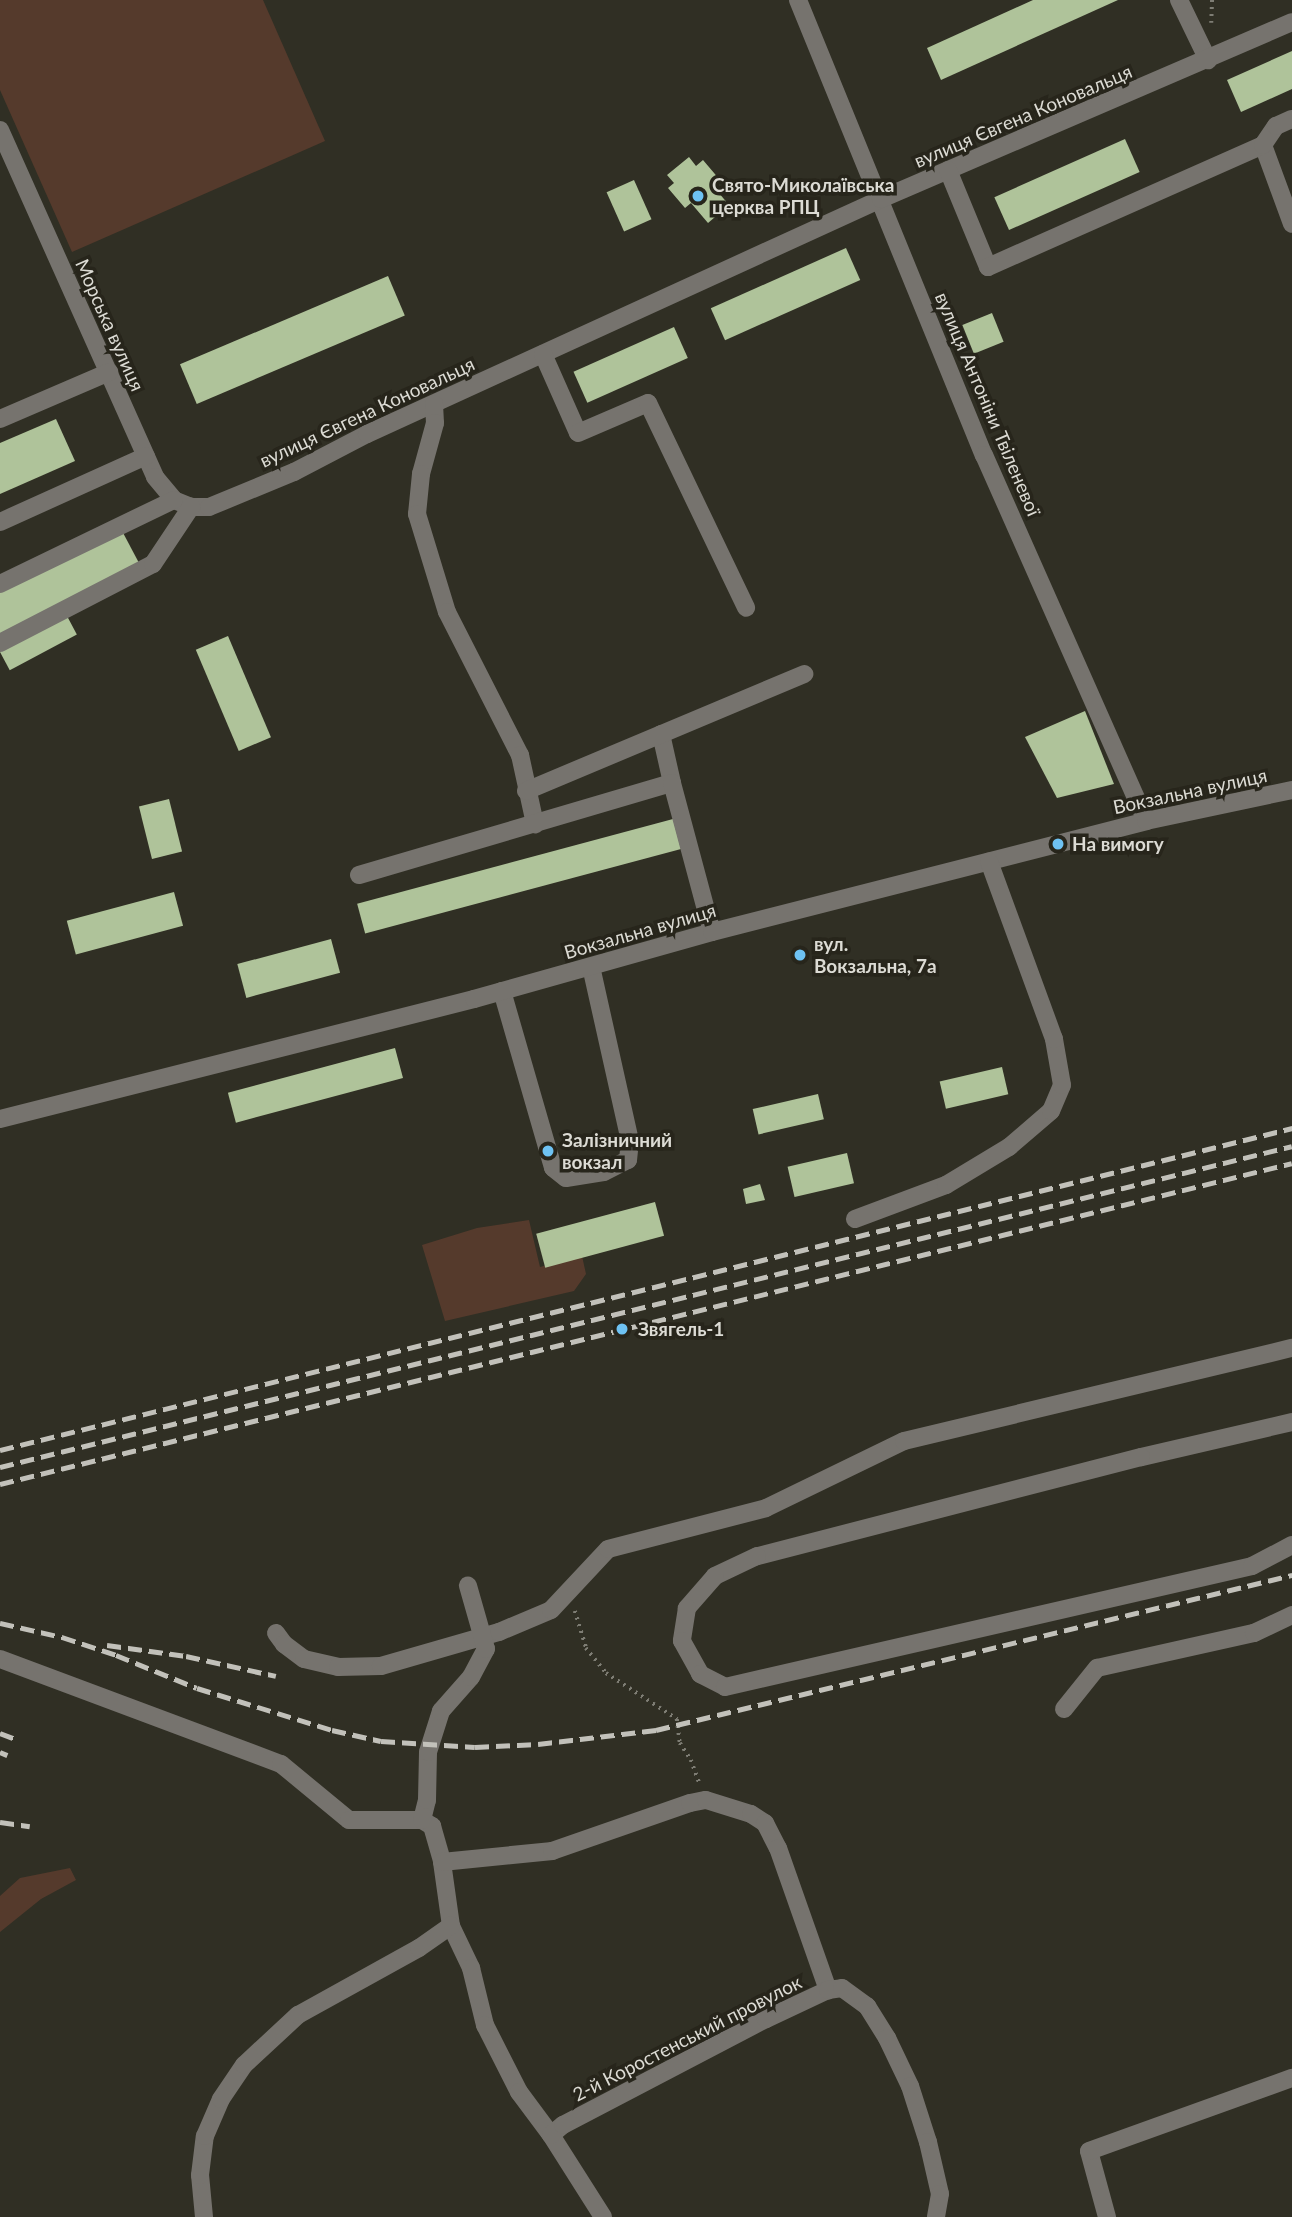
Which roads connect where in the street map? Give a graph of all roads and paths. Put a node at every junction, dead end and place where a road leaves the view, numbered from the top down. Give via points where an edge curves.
1 (798, 0) edge
2 (1179, 0) edge
3 (1292, 22) edge
4 (1208, 60) junction
5 (1292, 119) edge
6 (0, 130) edge
7 (1263, 145) junction
8 (948, 170) junction
9 (881, 198) junction
10 (1292, 225) edge
11 (543, 354) junction
12 (109, 372) junction
13 (434, 404) junction
14 (0, 419) edge
15 (146, 456) junction
16 (174, 500) junction
17 (200, 507) junction
18 (0, 522) edge
19 (0, 584) edge
20 (746, 608) dead end
21 (0, 643) edge
22 (804, 674) dead end
23 (661, 734) junction
24 (672, 783) junction
25 (526, 790) junction
26 (1292, 790) edge
27 (1146, 821) junction
28 (535, 824) junction
29 (989, 861) junction
30 (359, 875) dead end
31 (712, 932) junction
32 (590, 967) junction
33 (502, 991) junction
34 (0, 1119) edge
35 (855, 1219) dead end
36 (1292, 1348) edge
37 (1292, 1422) edge
38 (1292, 1545) edge
39 (580, 1578) junction
40 (468, 1586) dead end
41 (1292, 1615) edge
42 (276, 1633) dead end
43 (482, 1637) junction
44 (0, 1659) edge
45 (1064, 1709) dead end
46 (706, 1800) junction
47 (422, 1820) junction
48 (442, 1861) junction
49 (451, 1926) junction
50 (828, 1990) junction
51 (1292, 2078) edge
52 (551, 2136) junction
53 (204, 2217) edge
54 (603, 2217) edge
55 (936, 2217) edge
56 (1107, 2217) edge

1 - 9 street, вулиця Антоніни Твіленевої
2 - 4 street
3 - 4 street, вулиця Євгена Коновальця
4 - 8 street, вулиця Євгена Коновальця
5 - 7 street via 1276,127
6 - 12 street, Морська вулиця
7 - 8 street via 988,267
7 - 10 street
8 - 9 street, вулиця Євгена Коновальця
9 - 11 street, вулиця Євгена Коновальця
9 - 27 street, вулиця Антоніни Твіленевої via 984,455
11 - 13 street, вулиця Євгена Коновальця
11 - 20 street via 578,433 648,403
12 - 14 street
12 - 15 street, Морська вулиця
13 - 17 street, вулиця Євгена Коновальця via 294,472
13 - 25 street via 435,423 421,474 417,514 447,612 520,755
15 - 16 street, Морська вулиця via 155,477
15 - 18 street
16 - 17 street
16 - 19 street
17 - 21 street via 153,564
22 - 23 street
23 - 24 street
23 - 25 street
24 - 28 street
24 - 31 street
25 - 28 street
26 - 27 street, Вокзальна вулиця
27 - 29 street, Вокзальна вулиця
28 - 30 street
29 - 31 street, Вокзальна вулиця
29 - 35 street via 1054,1039 1062,1085 1051,1111 1009,1147 946,1185
31 - 32 street, Вокзальна вулиця
32 - 33 street, Вокзальна вулиця
32 - 33 street via 630,1142 628,1160 604,1172 566,1178 554,1168
33 - 34 street, Вокзальна вулиця
36 - 39 street via 904,1441 766,1508 608,1549
37 - 38 street via 757,1556 715,1576 687,1608 682,1641 699,1674 725,1687 1252,1566
39 - 43 street via 551,1610
39 - 46 path via 575,1617 586,1648 606,1673 677,1719 680,1743
40 - 43 street
41 - 45 street via 1254,1633 1097,1668
42 - 43 street via 304,1660 338,1667 381,1666
43 - 47 street via 486,1649 471,1677 442,1711 428,1752
44 - 47 street via 282,1764 349,1820
46 - 48 street via 552,1852
46 - 50 street via 751,1814 765,1824 778,1848
47 - 48 street via 432,1826
48 - 49 street
49 - 52 street via 471,1968 485,2025 519,2092
49 - 53 street via 298,2015 244,2065 221,2099 205,2136 200,2175
50 - 52 street, 2-й Коростенський провулок via 563,2125
50 - 55 street, 2-й Коростенський провулок via 842,1988 867,2007 904,2074 940,2194
51 - 56 street via 1089,2151
52 - 54 street

